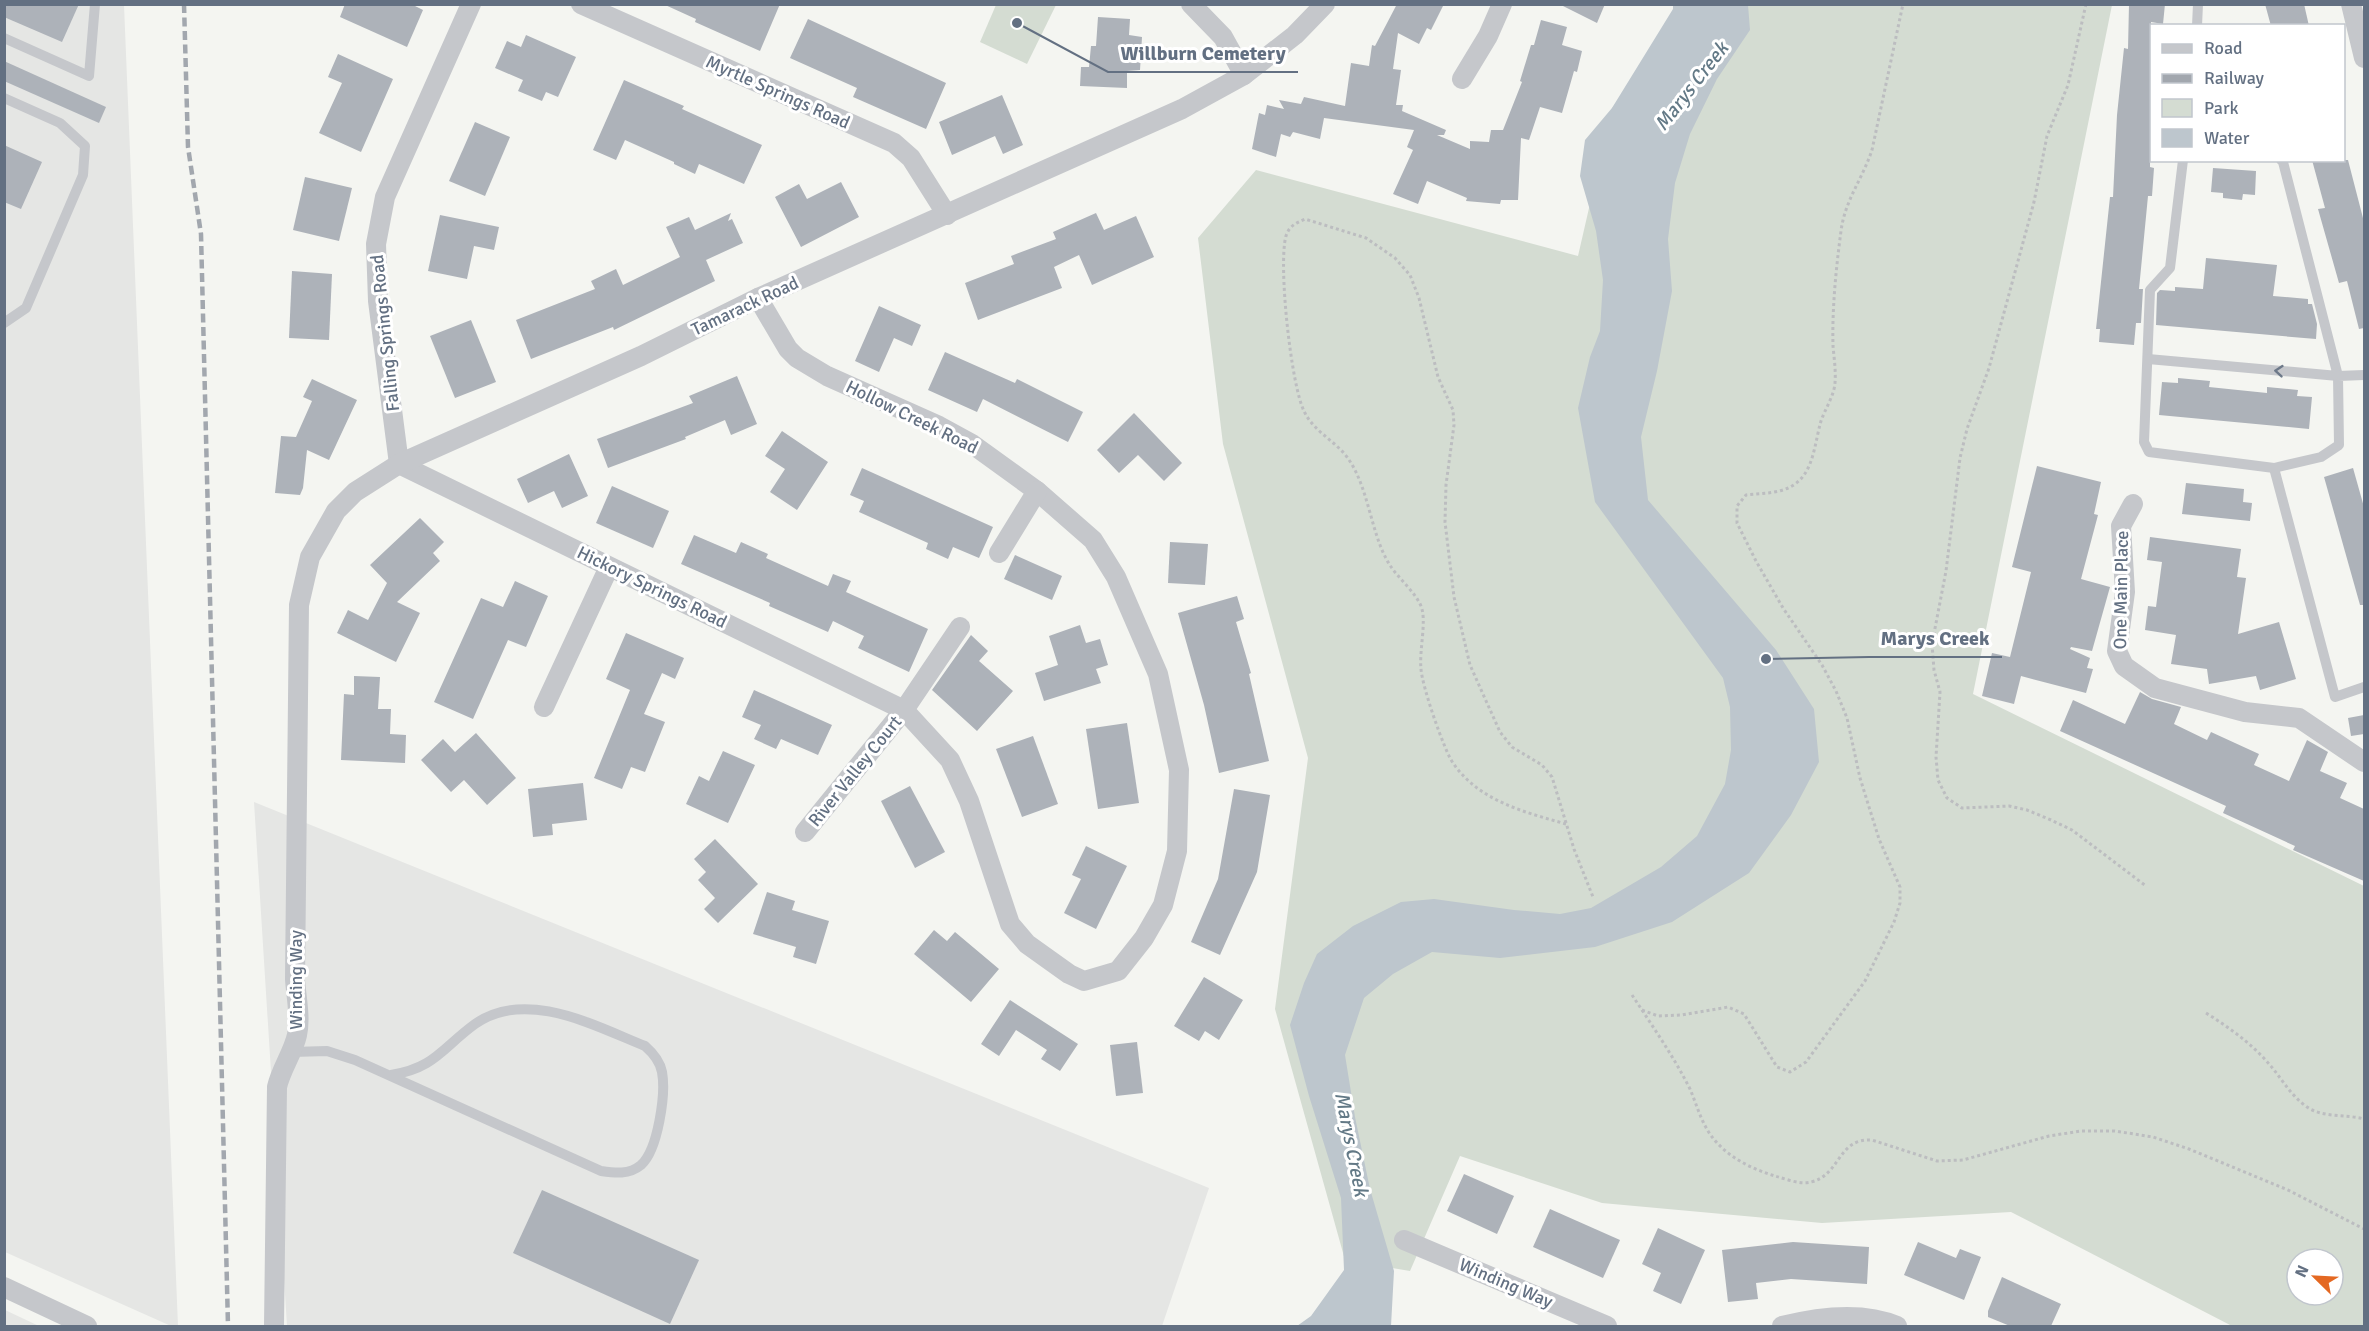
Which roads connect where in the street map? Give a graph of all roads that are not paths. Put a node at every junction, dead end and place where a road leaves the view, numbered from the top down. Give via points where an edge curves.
1 (95, 4) edge
2 (471, 4) edge
3 (581, 4) edge
4 (1191, 4) edge
5 (1325, 4) edge
6 (1502, 4) edge
7 (2199, 4) edge
8 (2351, 4) edge
9 (2196, 24) edge
10 (4, 38) edge
11 (2364, 57) edge
12 (1244, 75) junction
13 (1462, 79) dead end
14 (4, 98) edge
15 (2184, 162) edge
16 (2283, 162) edge
17 (947, 215) junction
18 (758, 298) junction
19 (4, 323) edge
20 (2148, 359) junction
21 (2364, 375) edge
22 (2338, 376) junction
23 (399, 464) junction
24 (2274, 468) junction
25 (1037, 491) junction
26 (2133, 504) dead end
27 (999, 554) dead end
28 (609, 567) junction
29 (960, 627) dead end
30 (2364, 687) edge
31 (298, 701) joint
32 (544, 707) dead end
33 (904, 710) junction
34 (2364, 762) edge
35 (805, 832) dead end
36 (1098, 978) joint
37 (292, 1052) junction
38 (391, 1075) junction
39 (1404, 1240) dead end
40 (4, 1287) edge
41 (87, 1326) edge
42 (274, 1326) edge
43 (1607, 1326) edge
44 (1782, 1326) edge
45 (1897, 1326) edge

1 - 10 lane via 88,76
2 - 23 street, Falling Springs Road via 385,197 376,244 378,301
3 - 17 street, Myrtle Springs Road via 894,143 910,158
4 - 12 street via 1223,37
5 - 12 street, Tamarack Road via 1295,35
6 - 13 street
7 - 9 lane
8 - 11 street
12 - 17 street, Tamarack Road via 1182,110
14 - 19 lane via 60,123 85,146 83,175 26,308
15 - 20 lane via 2170,268 2150,290
16 - 22 lane
17 - 18 street, Tamarack Road
18 - 23 street, Tamarack Road via 641,356
18 - 25 street, Hollow Creek Road via 796,358 972,444
22 -> 20 lane
20 - 24 lane via 2144,442 2149,452
21 - 22 lane
22 - 24 lane via 2340,445 2321,457
23 - 28 street, Hickory Springs Road
23 - 31 street, Tamarack Road via 355,492 336,511 310,557 299,605
24 - 30 lane via 2335,696
25 - 27 street
25 - 36 street, Hollow Creek Road via 1093,540 1116,577 1158,674 1179,770 1178,851 1163,904 1119,971
26 - 34 street, One Main Place via 2121,526 2125,592 2116,651 2124,666 2155,688 2246,712 2299,718
28 - 32 street
28 - 33 street, Hickory Springs Road
29 - 33 street
31 - 37 street, Winding Way via 295,979 298,1032
33 - 35 street, River Valley Court
33 - 36 street, Hickory Springs Road via 951,760 969,801 1010,924 1027,944 1069,974 1084,981
37 - 38 lane via 327,1051
37 - 42 street, Winding Way via 277,1087
38 - 38 lane via 591,1168 609,1172 629,1172 646,1160 656,1134 663,1093 659,1062 645,1046 559,1014 526,1009 488,1017 421,1067
39 - 43 street, Winding Way
40 - 41 street
44 - 45 street via 1808,1320 1863,1317

